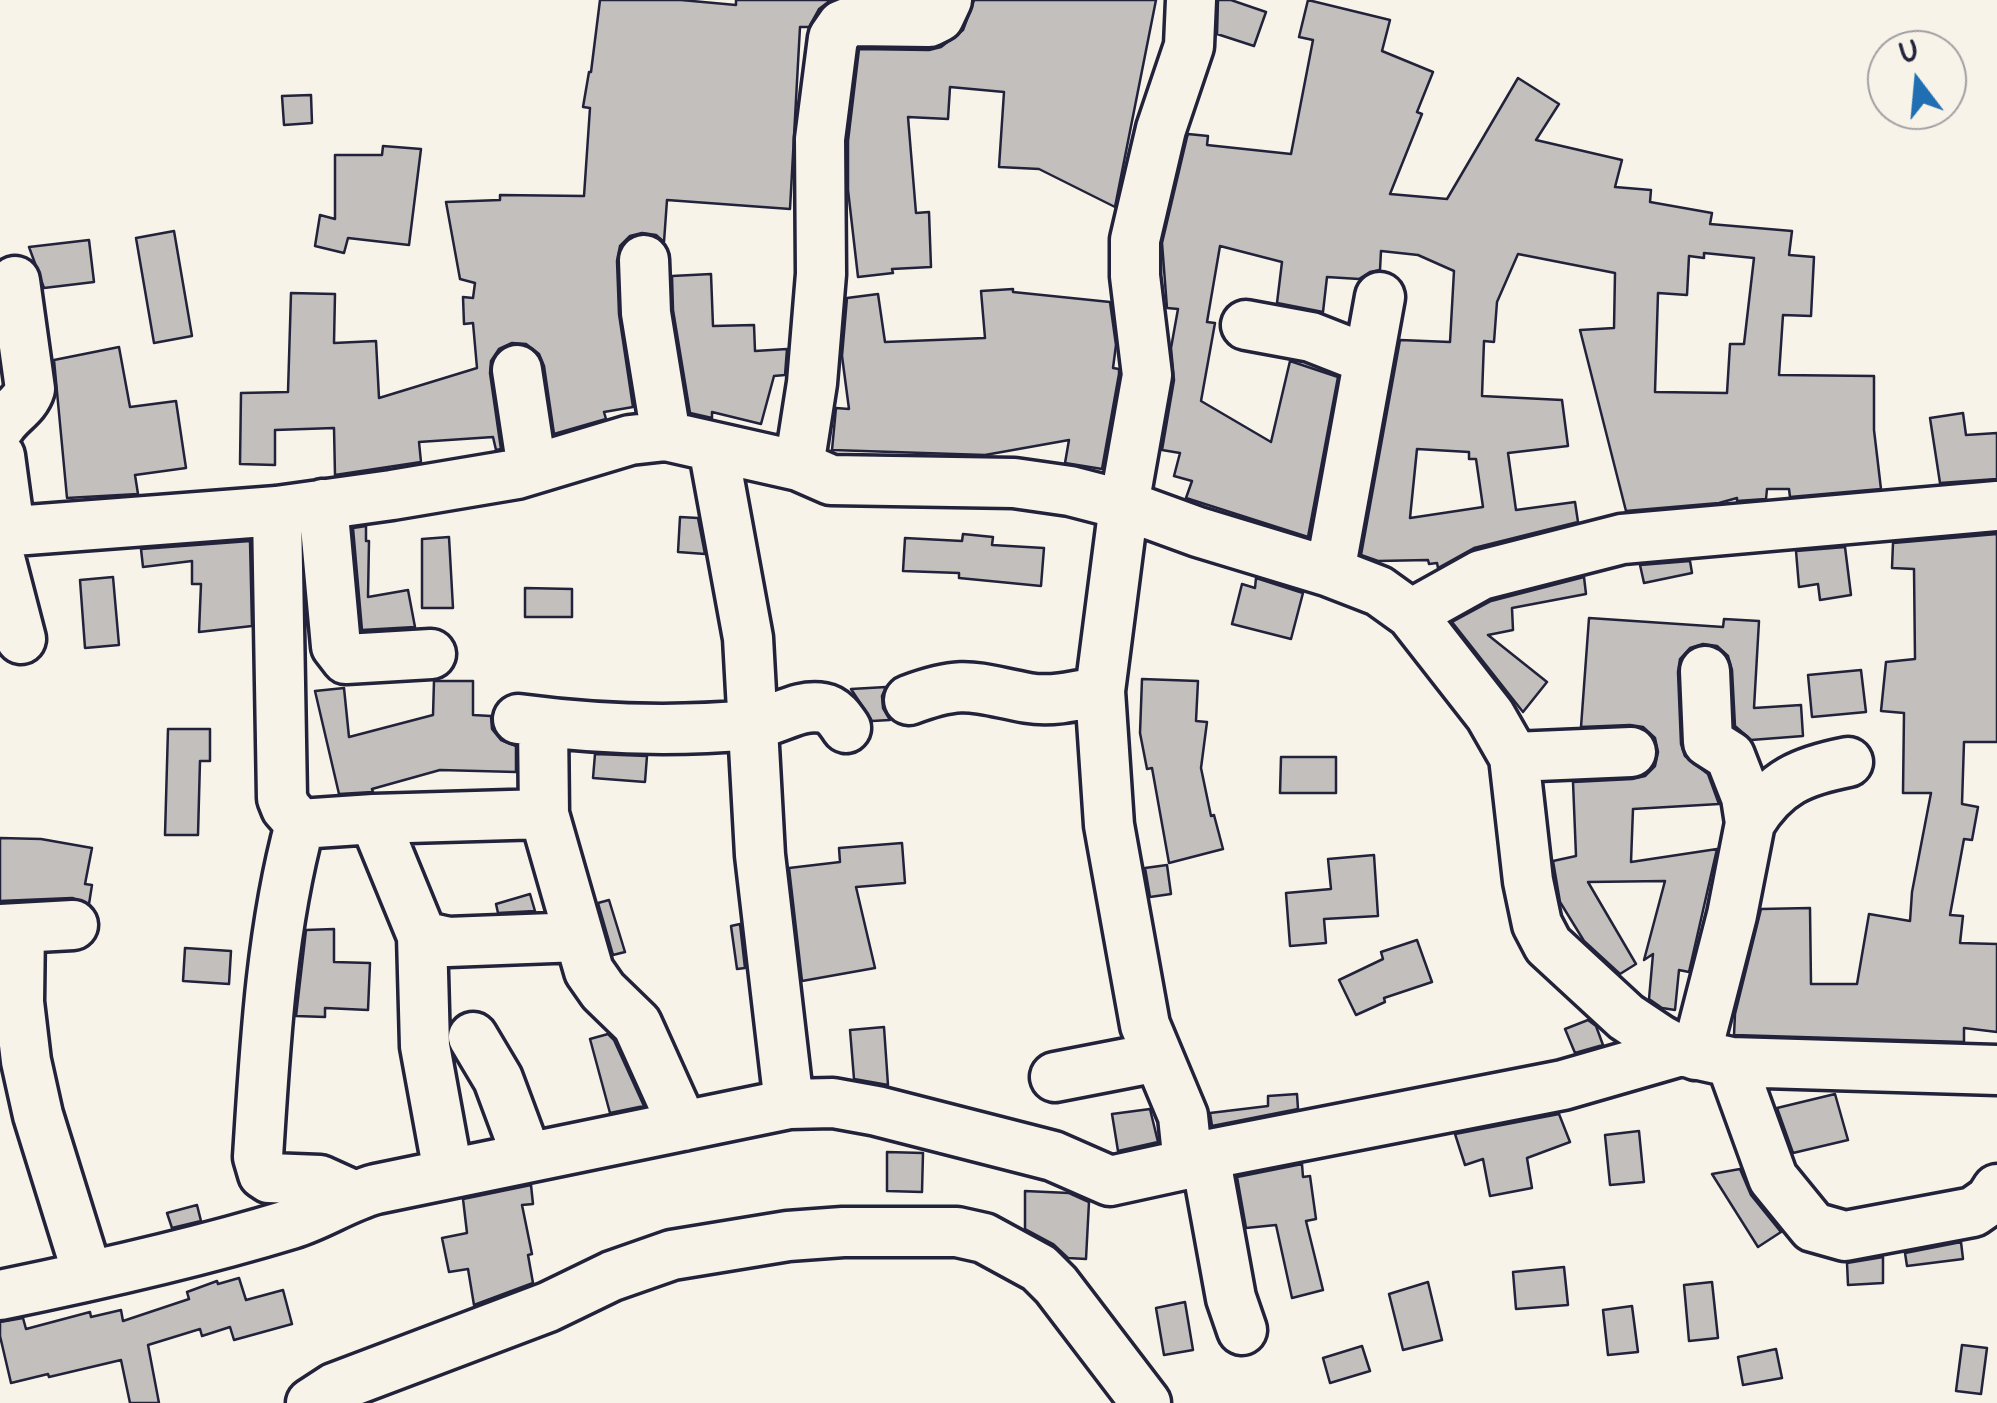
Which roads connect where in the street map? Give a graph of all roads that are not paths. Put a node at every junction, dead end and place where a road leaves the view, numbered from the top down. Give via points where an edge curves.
1 (947, 0) edge
2 (1191, 0) edge
3 (644, 260) dead end
4 (16, 281) dead end
5 (1380, 297) dead end
6 (1246, 325) dead end
7 (1367, 359) junction
8 (517, 370) dead end
9 (0, 427) edge
10 (666, 436) junction
11 (714, 447) junction
12 (0, 456) edge
13 (799, 466) junction
14 (532, 469) junction
15 (323, 504) junction
16 (1124, 505) junction
17 (1997, 506) edge
18 (277, 510) junction
19 (3, 540) edge
20 (1330, 572) junction
21 (1411, 614) junction
22 (21, 639) dead end
23 (431, 654) dead end
24 (1705, 671) dead end
25 (1100, 690) junction
26 (909, 700) dead end
27 (754, 725) junction
28 (846, 728) dead end
29 (1631, 752) dead end
30 (1514, 757) junction
31 (1848, 762) dead end
32 (544, 814) junction
33 (374, 819) junction
34 (1750, 823) junction
35 (300, 824) junction
36 (73, 925) dead end
37 (10, 929) edge
38 (422, 936) junction
39 (579, 937) junction
40 (473, 1037) dead end
41 (1703, 1056) junction
42 (1158, 1057) junction
43 (13, 1063) edge
44 (1997, 1070) edge
45 (1055, 1078) dead end
46 (790, 1104) junction
47 (683, 1126) junction
48 (527, 1157) junction
49 (1197, 1160) junction
50 (448, 1172) junction
51 (1997, 1189) edge
52 (353, 1195) junction
53 (88, 1276) junction
54 (0, 1294) edge
55 (1242, 1330) dead end
56 (311, 1403) edge
57 (1146, 1403) edge

1 - 13 street via 939,17 928,22 852,22 833,38 820,139 821,274
2 - 16 street via 1189,46 1134,240 1147,375
3 - 10 street
4 - 9 street via 30,389
5 - 7 street
6 - 7 street via 1311,337
7 - 20 street
8 - 14 street
10 - 11 street
10 - 14 street
11 - 13 street
11 - 27 street via 748,638
12 - 19 street
13 - 16 street via 831,480 1014,482
14 - 15 street
15 - 18 street
15 - 23 street via 336,646 346,658
16 - 20 street
16 - 25 street
17 - 21 street via 1622,539 1481,575
18 - 19 street
18 - 35 street via 282,798
19 - 22 street
20 - 21 street
21 - 30 street via 1490,714
24 - 34 street via 1708,742 1730,756
25 - 26 street via 1061,699 958,686
25 - 42 street via 1109,825 1145,1025
27 - 28 street via 820,707
27 - 32 street via 531,721
27 - 46 street via 760,855
29 - 30 street
30 - 41 street via 1528,880 1536,924 1548,945 1626,1017
31 - 34 street via 1814,768 1779,786
32 - 33 street
32 - 39 street
33 - 35 street
33 - 38 street
34 - 41 street
35 - 52 street via 266,1037 258,1157 269,1178 320,1180
36 - 37 street
37 - 43 street via 19,1002
38 - 39 street via 448,942
38 - 50 street via 425,1046
39 - 47 street via 590,971 637,1024
40 - 48 street via 498,1079
41 - 44 street
41 - 49 street
41 - 51 street via 1774,1178 1813,1228 1845,1236 1973,1212
42 - 45 street
42 - 49 street
43 - 53 street via 38,1115
46 - 47 street
46 - 49 street via 877,1112 1053,1156 1110,1181
47 - 48 street
48 - 50 street
49 - 55 street
50 - 52 street
52 - 53 street via 296,1222
53 - 54 street
56 - 57 street via 334,1388 672,1256 842,1232 957,1232 984,1238 1039,1268

